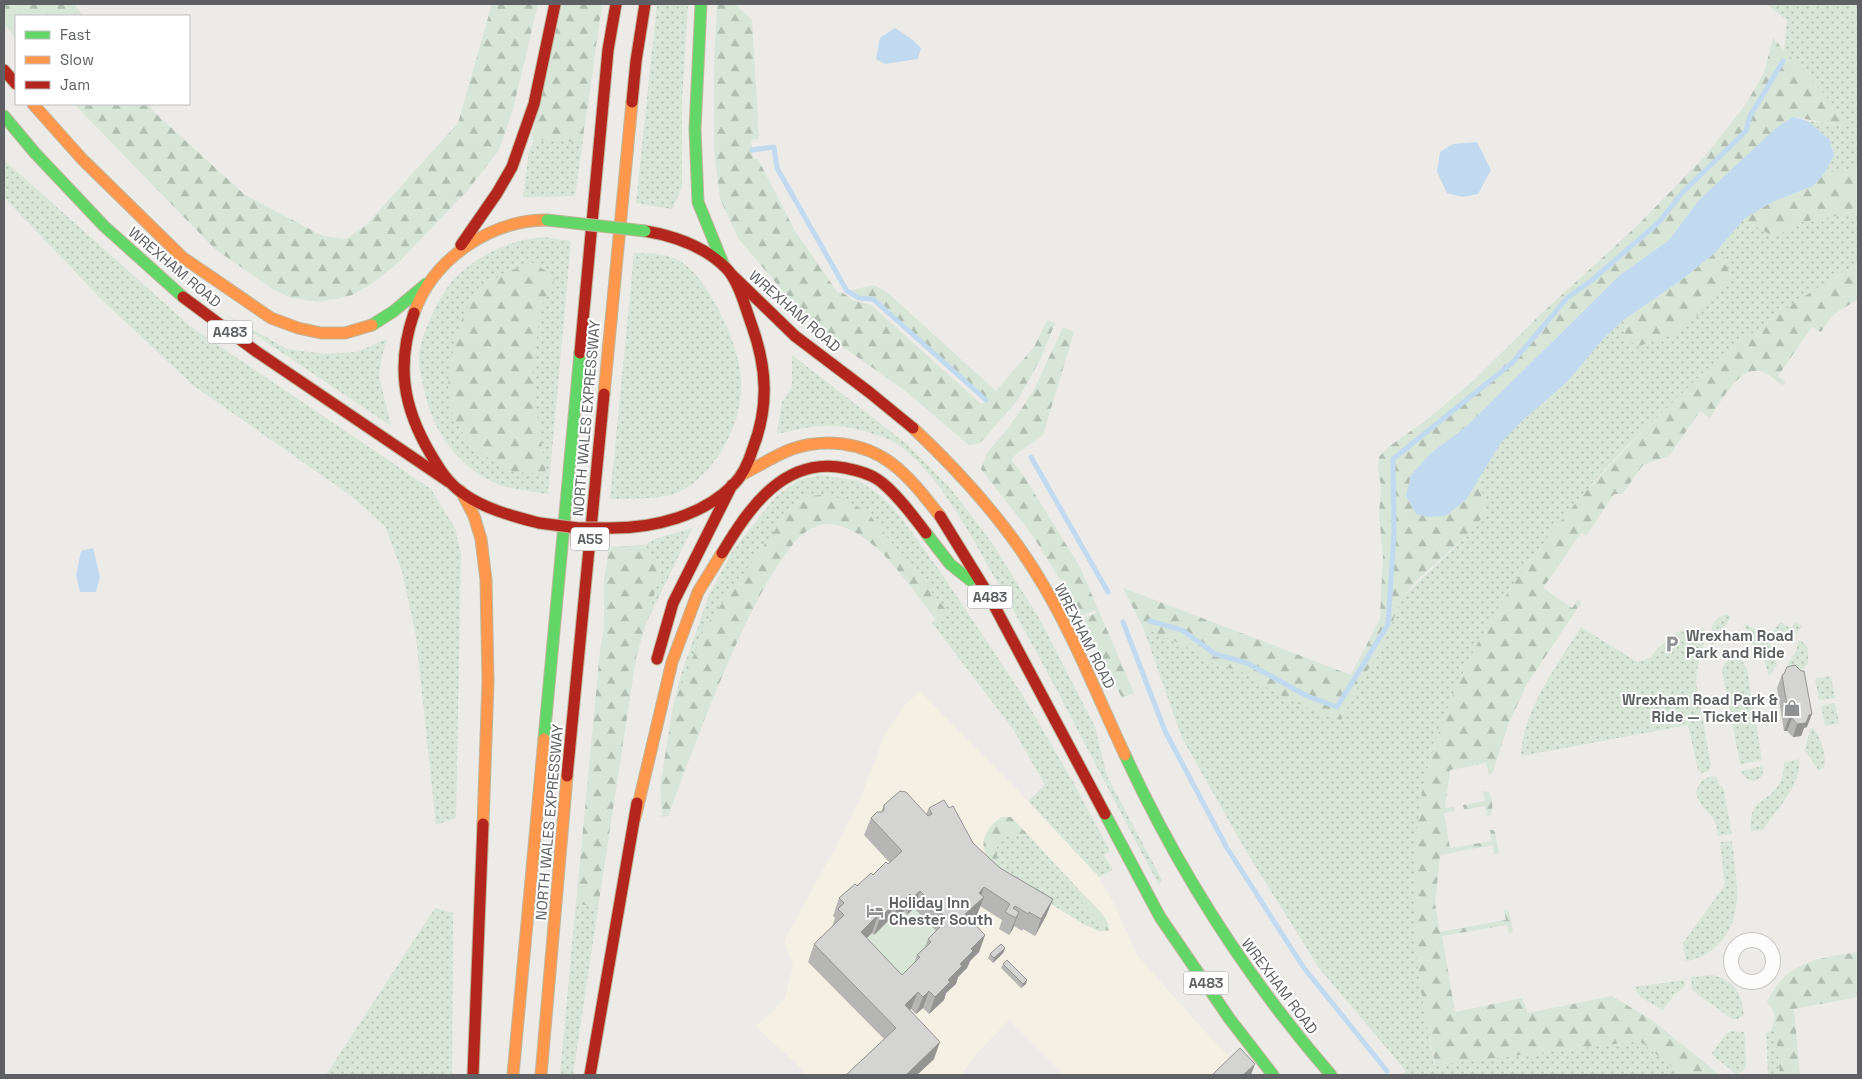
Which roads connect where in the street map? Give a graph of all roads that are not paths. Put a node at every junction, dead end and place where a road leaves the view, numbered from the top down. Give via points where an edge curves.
1 (556, 4) edge
2 (616, 4) edge
3 (644, 4) edge
4 (701, 4) edge
5 (4, 70) edge
6 (15, 83) edge
7 (34, 105) edge
8 (4, 116) edge
9 (452, 257) junction
10 (728, 270) junction
11 (426, 284) junction
12 (741, 475) junction
13 (449, 482) junction
14 (732, 485) junction
15 (461, 491) junction
16 (988, 594) junction
17 (655, 673) dead end
18 (649, 709) dead end
19 (635, 818) junction
20 (474, 1075) edge
21 (513, 1075) edge
22 (541, 1075) edge
23 (590, 1075) edge
24 (1273, 1075) edge
25 (1331, 1075) edge

1 - 9 highway via 534,104 512,167
2 - 21 highway, NORTH WALES EXPRESSWAY / A55 via 607,59
3 - 22 highway, NORTH WALES EXPRESSWAY / A55 via 569,754
4 - 10 highway via 694,129 698,202
5 - 6 highway
7 - 11 highway, WREXHAM ROAD / A483 via 82,159 182,258 271,318 321,333 345,333 371,325 394,311
8 - 13 highway, WREXHAM ROAD / A483 via 104,226 174,290 257,352
9 - 10 highway, WREXHAM ROAD, bridge via 495,230 521,221 548,220 673,235 698,246
9 - 11 highway, WREXHAM ROAD
10 - 12 highway via 749,318 765,379 762,423
10 - 25 highway, WREXHAM ROAD / A483 via 803,342 916,430 992,511 1028,561 1064,624 1131,768 1196,892 1241,963
11 - 13 highway via 412,317 405,352 404,381 410,411 421,437
12 - 14 highway
12 - 16 highway, A483 via 792,449 824,442 858,446 890,462 916,486 940,516
13 - 15 highway, WREXHAM ROAD
14 - 15 highway, WREXHAM ROAD, bridge via 699,509 674,518 642,527 612,528 539,523 486,506
14 - 17 highway via 674,602
15 - 20 highway via 481,539 488,627
16 - 19 highway via 950,564 906,507 877,479 836,466 813,467 790,475 770,489 743,518 698,592 672,662
16 - 24 highway, A483 via 1160,917 1229,1018
18 - 19 highway
19 - 23 highway

